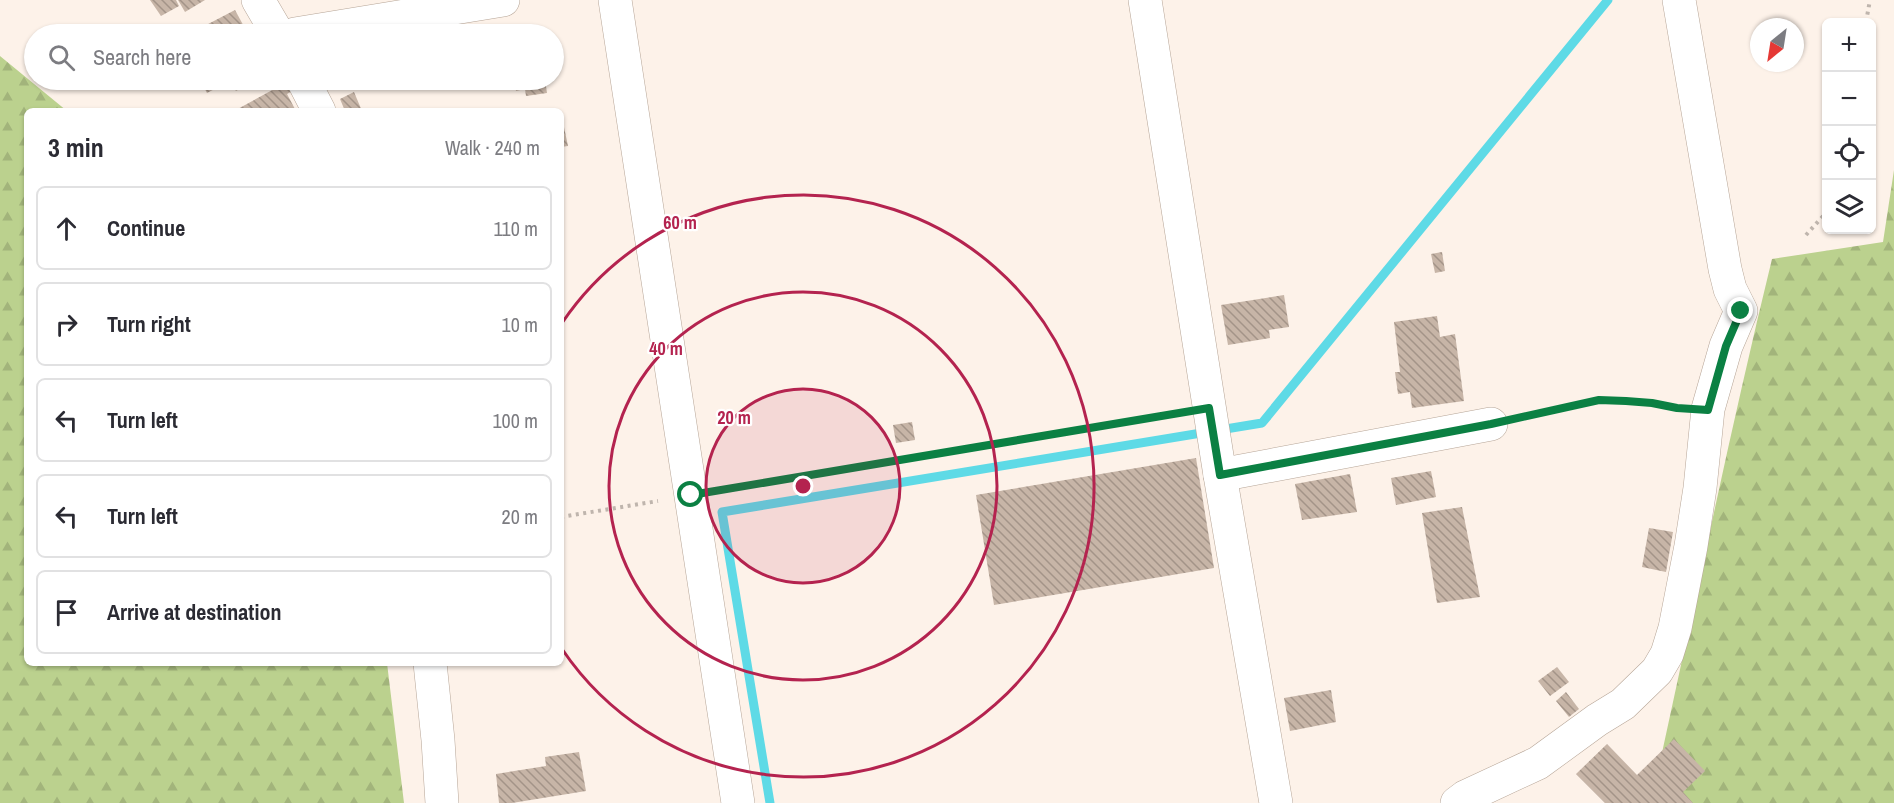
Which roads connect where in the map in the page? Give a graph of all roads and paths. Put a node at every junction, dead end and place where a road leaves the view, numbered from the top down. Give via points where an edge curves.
1 (258, 0) edge
2 (503, 0) edge
3 (615, 0) edge
4 (1144, 0) edge
5 (1679, 0) edge
6 (1870, 0) edge
7 (1867, 18) edge
8 (272, 24) edge
9 (356, 24) edge
10 (308, 90) edge
11 (317, 108) edge
12 (1822, 217) edge
13 (1806, 235) dead end
14 (1209, 408) junction
15 (1708, 410) junction
16 (1491, 424) joint
17 (1220, 475) junction
18 (691, 495) junction
19 (564, 516) edge
20 (430, 666) edge
21 (442, 803) edge
22 (738, 803) edge
23 (1276, 803) edge
24 (1457, 803) edge

1 - 8 street
2 - 9 street
3 - 18 street
4 - 14 street
5 - 15 street via 1725,269 1741,311 1726,346
6 - 7 path
10 - 11 street
12 - 13 path
14 - 17 street
14 - 18 path
15 - 16 path via 1599,400
15 - 24 street via 1684,585 1667,654 1657,671 1623,704 1538,764
16 - 17 street
17 - 23 street
18 - 19 path
18 - 22 street
20 - 21 street

